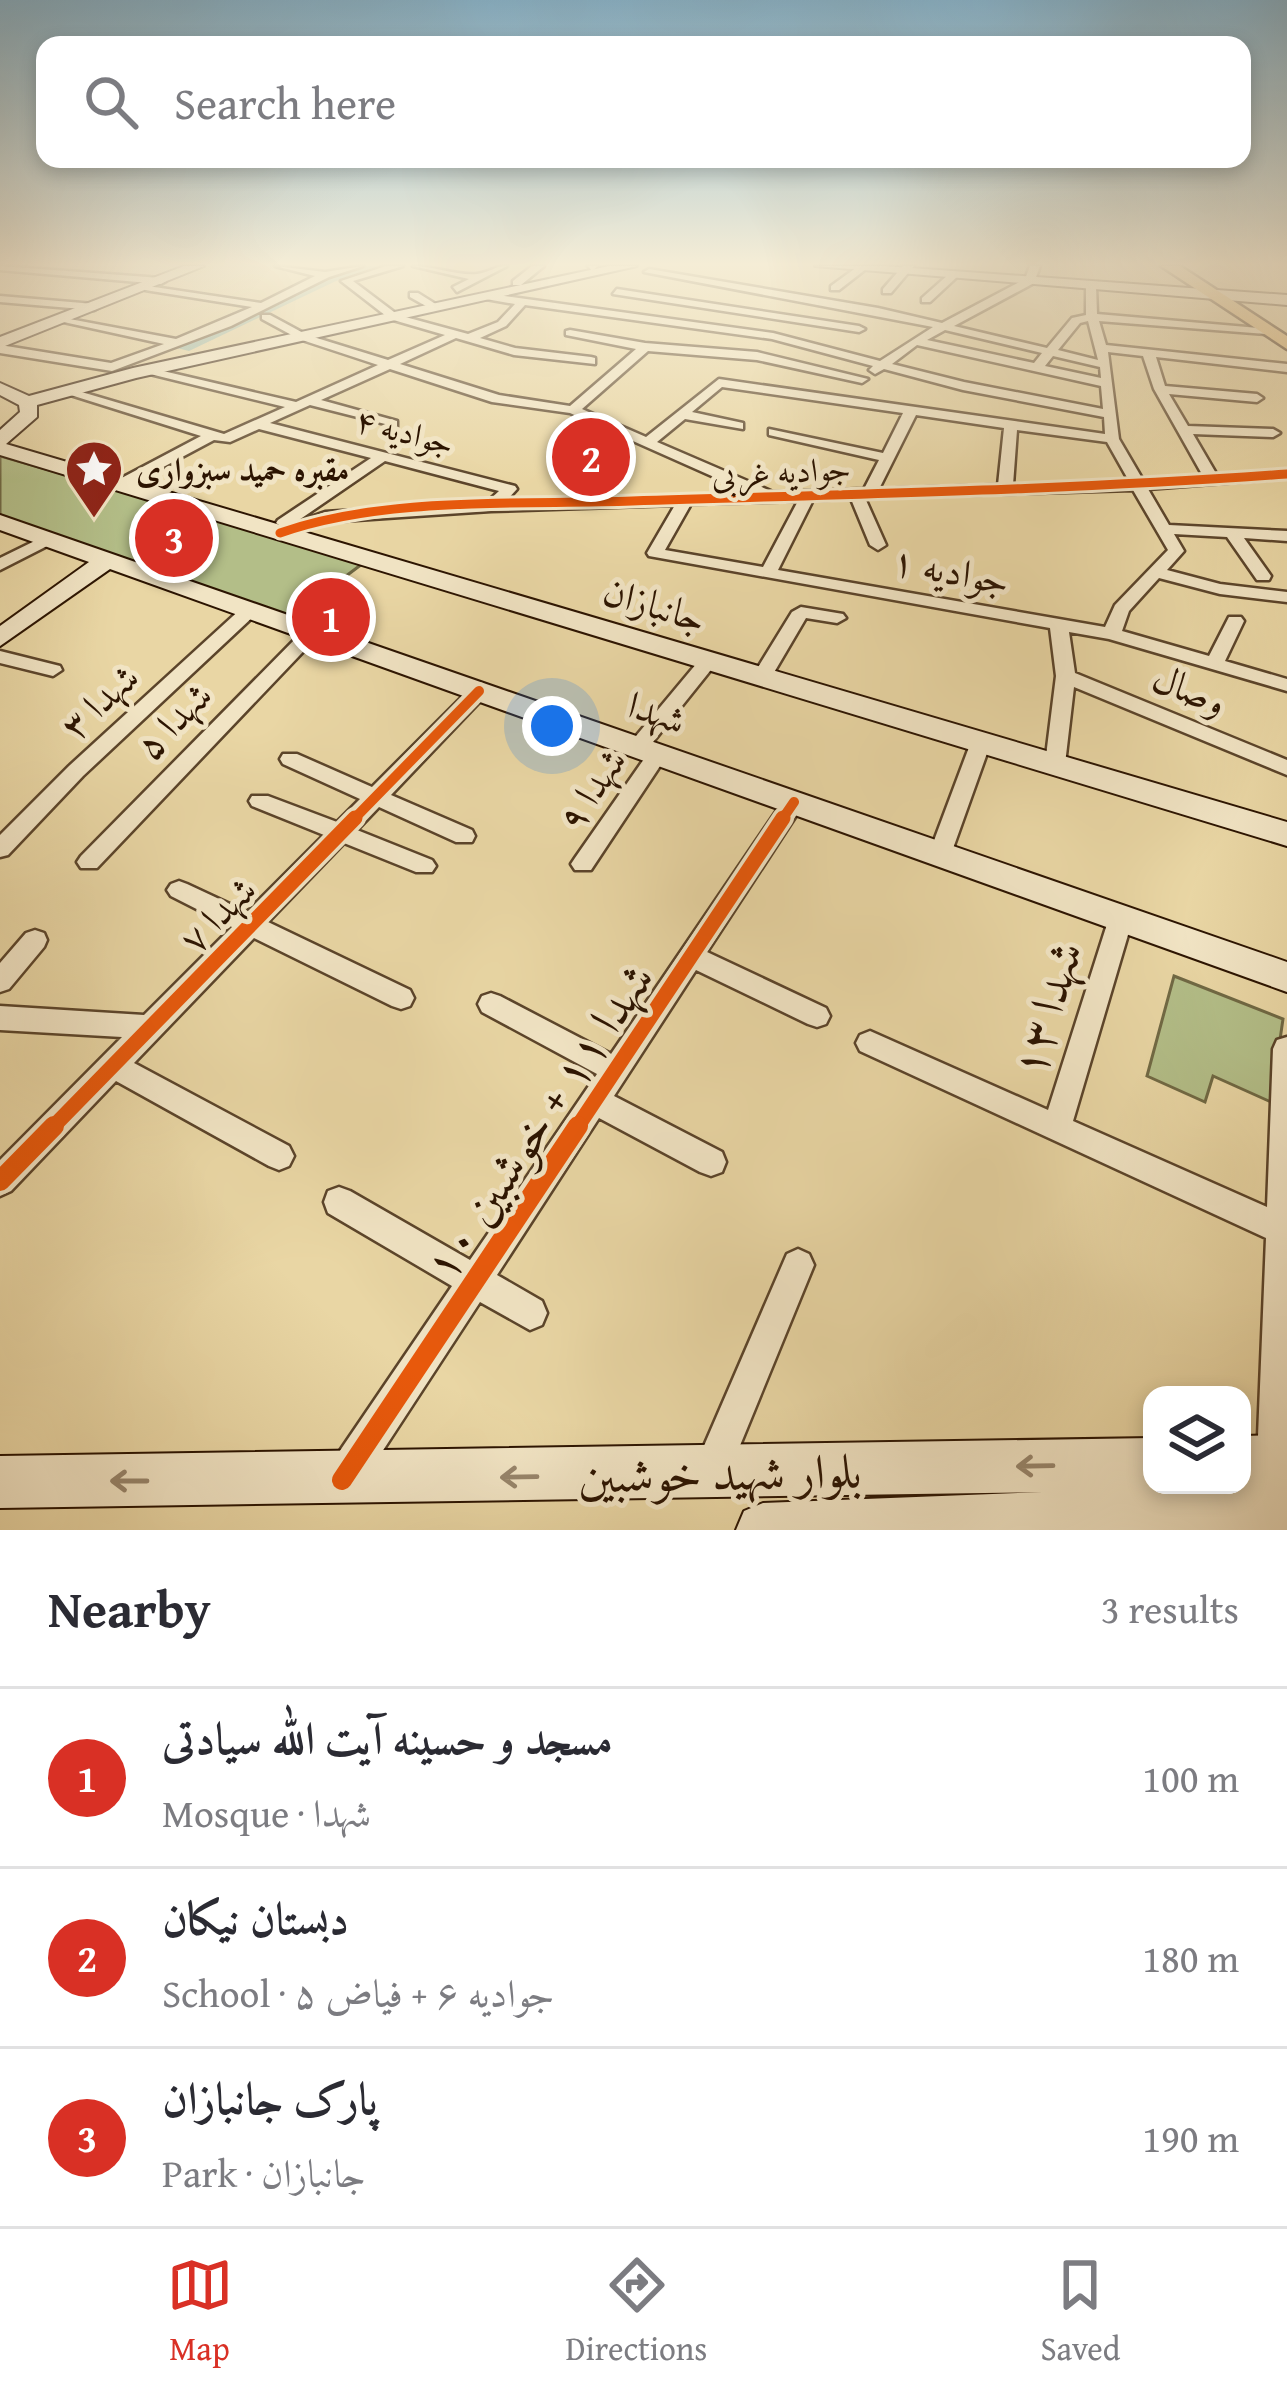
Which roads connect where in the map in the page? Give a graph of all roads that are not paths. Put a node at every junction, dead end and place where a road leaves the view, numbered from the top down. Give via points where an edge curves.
1 (138, 337) edge
2 (201, 337) edge
3 (211, 337) edge
4 (301, 337) edge
5 (304, 337) edge
6 (450, 337) edge
7 (468, 337) edge
8 (563, 337) edge
9 (594, 337) edge
10 (779, 337) edge
11 (850, 337) edge
12 (923, 337) edge
13 (992, 337) edge
14 (1062, 337) edge
15 (1099, 337) edge
16 (916, 341) junction
17 (0, 346) edge
18 (645, 347) junction
19 (181, 348) junction
20 (1103, 348) junction
21 (836, 351) junction
22 (541, 352) junction
23 (1050, 352) junction
24 (1148, 352) junction
25 (564, 356) junction
26 (591, 362) dead end
27 (391, 364) junction
28 (1106, 365) junction
29 (881, 366) junction
30 (1287, 368) edge
31 (1036, 369) junction
32 (141, 372) junction
33 (543, 372) dead end
34 (862, 379) junction
35 (1107, 383) junction
36 (0, 388) edge
37 (1160, 389) junction
38 (64, 391) junction
39 (1257, 398) dead end
40 (27, 402) junction
41 (848, 402) junction
42 (307, 405) junction
43 (573, 410) junction
44 (910, 413) junction
45 (682, 414) junction
46 (1109, 414) junction
47 (260, 424) junction
48 (392, 424) dead end
49 (1011, 426) junction
50 (738, 427) dead end
51 (1182, 430) junction
52 (774, 432) dead end
53 (1273, 433) dead end
54 (211, 436) junction
55 (1112, 439) junction
56 (0, 440) edge
57 (650, 440) junction
58 (0, 449) edge
59 (382, 456) junction
60 (887, 458) junction
61 (1284, 478) edge
62 (1213, 481) junction
63 (119, 485) junction
64 (1138, 485) junction
65 (1005, 489) junction
66 (863, 493) junction
67 (808, 496) junction
68 (773, 498) junction
69 (684, 503) junction
70 (491, 506) junction
71 (0, 522) edge
72 (1163, 529) junction
73 (277, 532) junction
74 (1232, 533) junction
75 (1287, 536) edge
76 (49, 539) junction
77 (878, 544) dead end
78 (107, 560) junction
79 (0, 565) edge
80 (769, 572) junction
81 (1154, 572) junction
82 (1263, 576) dead end
83 (1287, 597) edge
84 (250, 610) junction
85 (837, 618) dead end
86 (1235, 621) dead end
87 (1059, 626) junction
88 (312, 632) junction
89 (1112, 634) junction
90 (0, 638) edge
91 (0, 657) edge
92 (709, 661) junction
93 (1214, 665) junction
94 (53, 670) dead end
95 (1066, 676) junction
96 (762, 677) junction
97 (1287, 685) edge
98 (479, 691) junction
99 (981, 742) junction
100 (648, 751) junction
101 (290, 759) dead end
102 (1055, 764) junction
103 (1287, 768) edge
104 (376, 796) junction
105 (260, 801) dead end
106 (794, 802) junction
107 (340, 832) junction
108 (1287, 833) edge
109 (464, 836) dead end
110 (0, 849) edge
111 (940, 854) junction
112 (88, 862) dead end
113 (583, 864) dead end
114 (424, 866) dead end
115 (179, 890) dead end
116 (1120, 917) junction
117 (249, 924) junction
118 (35, 940) dead end
119 (692, 956) junction
120 (1287, 977) edge
121 (0, 981) edge
122 (401, 998) dead end
123 (491, 1004) dead end
124 (817, 1016) dead end
125 (0, 1018) edge
126 (148, 1027) junction
127 (870, 1042) dead end
128 (1287, 1049) edge
129 (112, 1065) junction
130 (615, 1070) junction
131 (595, 1101) junction
132 (1057, 1127) junction
133 (279, 1156) dead end
134 (711, 1162) dead end
135 (0, 1181) edge
136 (339, 1202) dead end
137 (1285, 1231) edge
138 (797, 1265) dead end
139 (475, 1281) junction
140 (530, 1312) dead end
141 (1143, 1464) edge
142 (710, 1473) junction
143 (1273, 1473) edge
144 (342, 1480) junction
145 (0, 1482) edge
146 (764, 1530) edge

1 - 19 street
2 - 19 street
3 - 19 street
4 - 32 main road
5 - 27 street
6 - 27 street
7 - 22 street
8 - 22 street
9 - 18 street
10 - 21 street
11 - 21 street
12 - 16 street
13 - 23 street
14 - 23 street
15 - 20 street
16 - 29 street
16 - 31 street
17 - 19 street via 112,367
18 - 34 street via 757,356
18 - 43 street
20 - 24 street
20 - 28 street
21 - 29 street
22 - 25 street
23 - 28 street
23 - 31 street
24 - 30 street
24 - 37 street
25 - 26 street
25 - 33 street
27 - 42 street
27 - 43 street via 497,400
28 - 35 street
29 - 34 street
29 - 46 street
31 - 35 street
32 - 38 main road
32 - 42 street
34 - 41 street
35 - 46 street
36 - 40 main road
37 - 39 street
37 - 51 street
38 - 40 main road
38 - 54 street
40 - 56 main road via 30,413
41 - 44 street
41 - 45 street via 719,383
42 - 47 street
42 - 48 street
43 - 57 street
44 - 49 street
44 - 60 street
45 - 50 street
45 - 57 street
46 - 55 street
47 - 54 street via 225,439
47 - 59 street, جوادیه ۴
49 - 55 street
49 - 65 street
51 - 53 street
51 - 62 street
52 - 60 street
54 - 63 street
55 - 64 street
57 - 68 street
58 - 63 main road, جانبازان
59 - 70 street, جوادیه ۴ via 510,489
59 - 73 street
60 - 66 street
61 - 62 street, جوادیه غربی
62 - 64 street, جوادیه غربی
63 - 73 main road, جانبازان
64 - 65 street, جوادیه غربی
64 - 72 street
65 - 66 street, جوادیه غربی
66 - 67 street, جوادیه غربی
66 - 77 street
67 - 68 street, جوادیه غربی
67 - 80 street
68 - 69 street, جوادیه غربی
69 - 70 street, جوادیه غربی
69 - 80 street, جوادیه ۱ via 655,553
70 - 73 street, جوادیه غربی via 325,517
71 - 76 main road, شهدا
72 - 74 street
72 - 81 street via 1176,551
73 - 92 main road, جانبازان
74 - 75 street
74 - 82 street
76 - 78 main road, شهدا
76 - 79 street
78 - 84 main road, شهدا
78 - 90 main road
80 - 87 street, جوادیه ۱
81 - 83 street
81 - 89 street via 1121,609
84 - 88 main road, شهدا
84 - 110 street, شهدا ۳
85 - 96 street via 801,612
86 - 93 street
87 - 89 street, جوادیه ۱
87 - 95 street
88 - 98 main road, شهدا
88 - 112 street, شهدا ۵
89 - 93 street, جوادیه ۱
91 - 94 street
92 - 96 main road, جانبازان
92 - 100 street, شهدا ۹
93 - 97 street, جوادیه ۱
95 - 102 street
95 - 103 street, وصال
96 - 99 main road, جانبازان
98 - 100 main road, شهدا
98 - 104 street, شهدا ۷
99 - 102 main road, جانبازان
99 - 111 street
100 - 106 main road, شهدا
100 - 113 street, شهدا ۹
101 - 104 street
102 - 108 main road, جانبازان
104 - 107 street, شهدا ۷
104 - 109 street
105 - 107 street
106 - 111 main road, شهدا
106 - 119 street, شهدا ۱۱ + خوشبین ۱۰
107 - 114 street
107 - 117 street, شهدا ۷
111 - 116 main road, شهدا
115 - 117 street
116 - 120 main road, شهدا
116 - 132 street, شهدا ۱۳
117 - 122 street
117 - 126 street, شهدا ۷
118 - 121 street
119 - 124 street
119 - 130 street, شهدا ۱۱ + خوشبین ۱۰
123 - 130 street
125 - 126 street
126 - 129 street, شهدا ۷
127 - 132 street
128 - 137 street
129 - 133 street
129 - 135 street, شهدا ۷
130 - 131 street, شهدا ۱۱ + خوشبین ۱۰
131 - 134 street
131 - 139 street, شهدا ۱۱ + خوشبین ۱۰
132 - 137 street
136 - 139 street
137 - 143 street
138 - 142 street
139 - 140 street
139 - 144 street, شهدا ۱۱ + خوشبین ۱۰
141 -> 142 main road, بلوار شهید خوشبین
142 -> 144 main road, بلوار شهید خوشبین
143 - 146 main road, بلوار شهید خوشبین
144 -> 145 main road, بلوار شهید خوشبین

